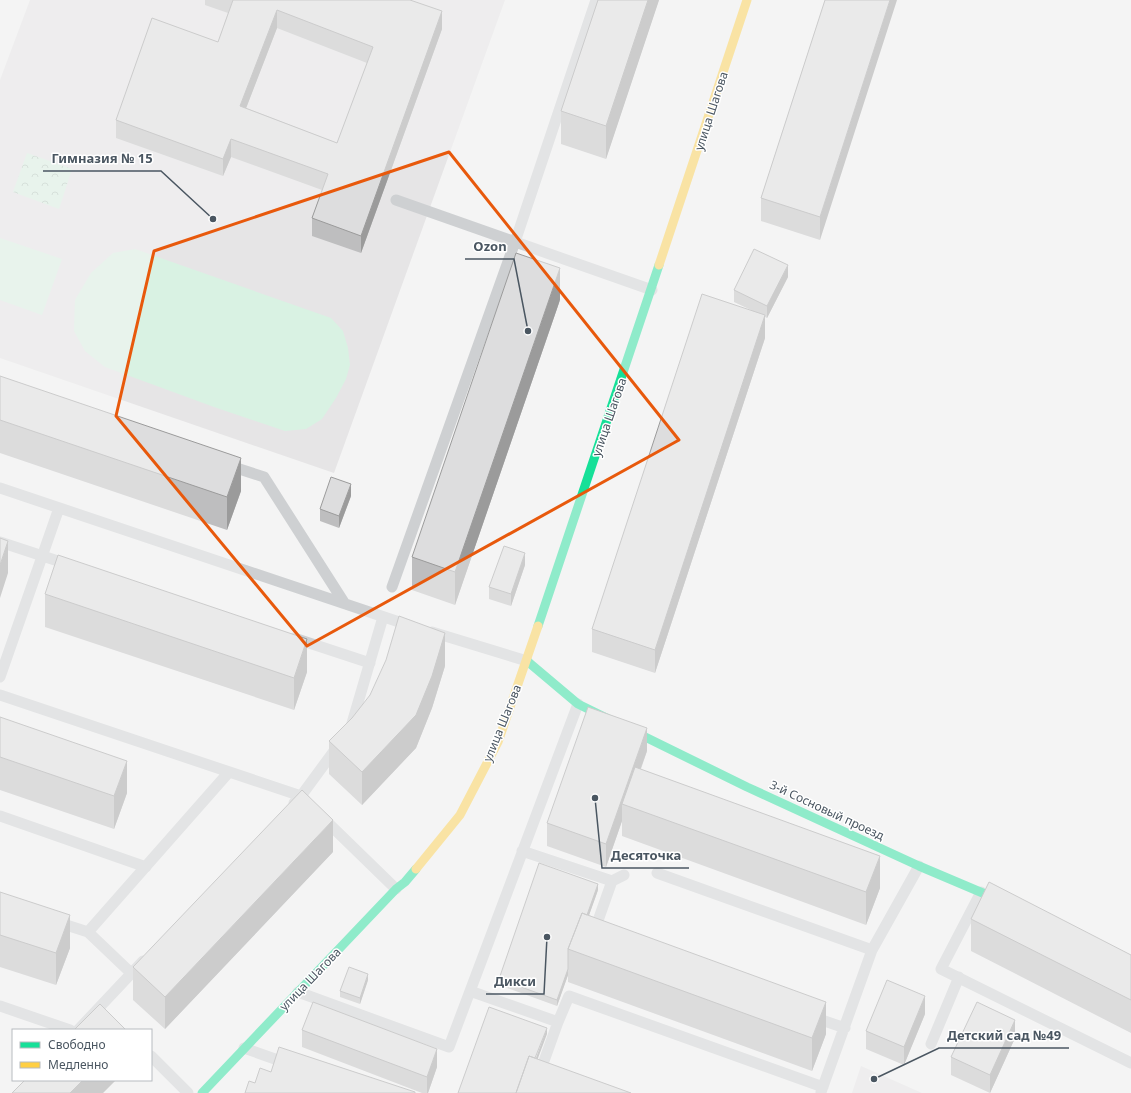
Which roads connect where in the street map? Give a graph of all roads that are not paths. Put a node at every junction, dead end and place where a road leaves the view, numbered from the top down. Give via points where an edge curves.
1 (596, 0) edge
2 (747, 0) edge
3 (396, 200) dead end
4 (515, 242) junction
5 (652, 290) junction
6 (219, 462) edge
7 (0, 488) edge
8 (59, 508) junction
9 (0, 542) edge
10 (42, 556) junction
11 (79, 568) edge
12 (392, 587) dead end
13 (345, 604) junction
14 (383, 617) junction
15 (280, 634) edge
16 (527, 661) junction
17 (370, 663) junction
18 (0, 677) edge
19 (0, 695) edge
20 (578, 704) junction
21 (229, 772) junction
22 (301, 796) junction
23 (284, 813) edge
24 (0, 816) edge
25 (522, 850) junction
26 (146, 866) junction
27 (919, 866) junction
28 (657, 873) dead end
29 (624, 875) dead end
30 (612, 881) junction
31 (396, 889) junction
32 (981, 892) junction
33 (1017, 907) edge
34 (44, 918) edge
35 (88, 932) junction
36 (600, 939) edge
37 (872, 950) junction
38 (148, 956) edge
39 (131, 973) junction
40 (959, 977) junction
41 (470, 990) junction
42 (298, 992) junction
43 (0, 1006) edge
44 (101, 1006) junction
45 (800, 1012) edge
46 (111, 1015) edge
47 (558, 1022) junction
48 (845, 1028) junction
49 (67, 1029) edge
50 (79, 1029) edge
51 (931, 1044) dead end
52 (244, 1048) junction
53 (152, 1057) edge
54 (1131, 1063) edge
55 (298, 1067) edge
56 (544, 1082) edge
57 (822, 1090) edge
58 (188, 1093) edge
59 (202, 1093) edge

1 - 4 lane
2 - 5 main road, улица Шагова
3 - 4 lane
4 - 5 lane
4 - 12 lane
5 - 16 main road, улица Шагова
6 - 13 lane via 264,477
7 - 8 lane
8 - 10 lane
8 - 13 lane
9 - 10 lane
10 - 11 lane
10 - 18 lane
13 - 14 lane
14 - 16 lane
14 - 17 lane
15 - 17 lane
16 - 20 main road, 3-й Сосновый проезд
16 - 31 main road, улица Шагова via 498,742 460,815 405,882
17 - 22 lane via 350,730
19 - 21 lane
20 - 25 lane
20 - 27 main road, 3-й Сосновый проезд via 747,787
21 - 22 lane
21 - 26 lane
22 - 23 lane
22 - 31 lane
24 - 26 lane
25 - 30 lane
25 - 41 lane
26 - 35 lane
27 - 32 main road, 3-й Сосновый проезд
27 - 37 lane
28 - 37 lane
29 - 30 lane
30 - 36 lane via 593,936
31 - 42 main road, улица Шагова
32 - 33 main road, 3-й Сосновый проезд
32 - 40 lane via 941,969
34 - 35 lane
35 - 39 lane
37 - 48 lane
38 - 39 lane
39 - 44 lane
40 - 51 lane
40 - 54 lane
41 - 42 lane via 449,1047
41 - 47 lane
42 - 52 main road, улица Шагова
43 - 49 lane
44 - 46 lane
44 - 50 lane
45 - 48 lane
47 - 56 lane via 537,1080
47 - 57 lane via 569,996
48 - 57 lane
52 - 55 lane
52 - 59 main road, улица Шагова
53 - 58 lane

